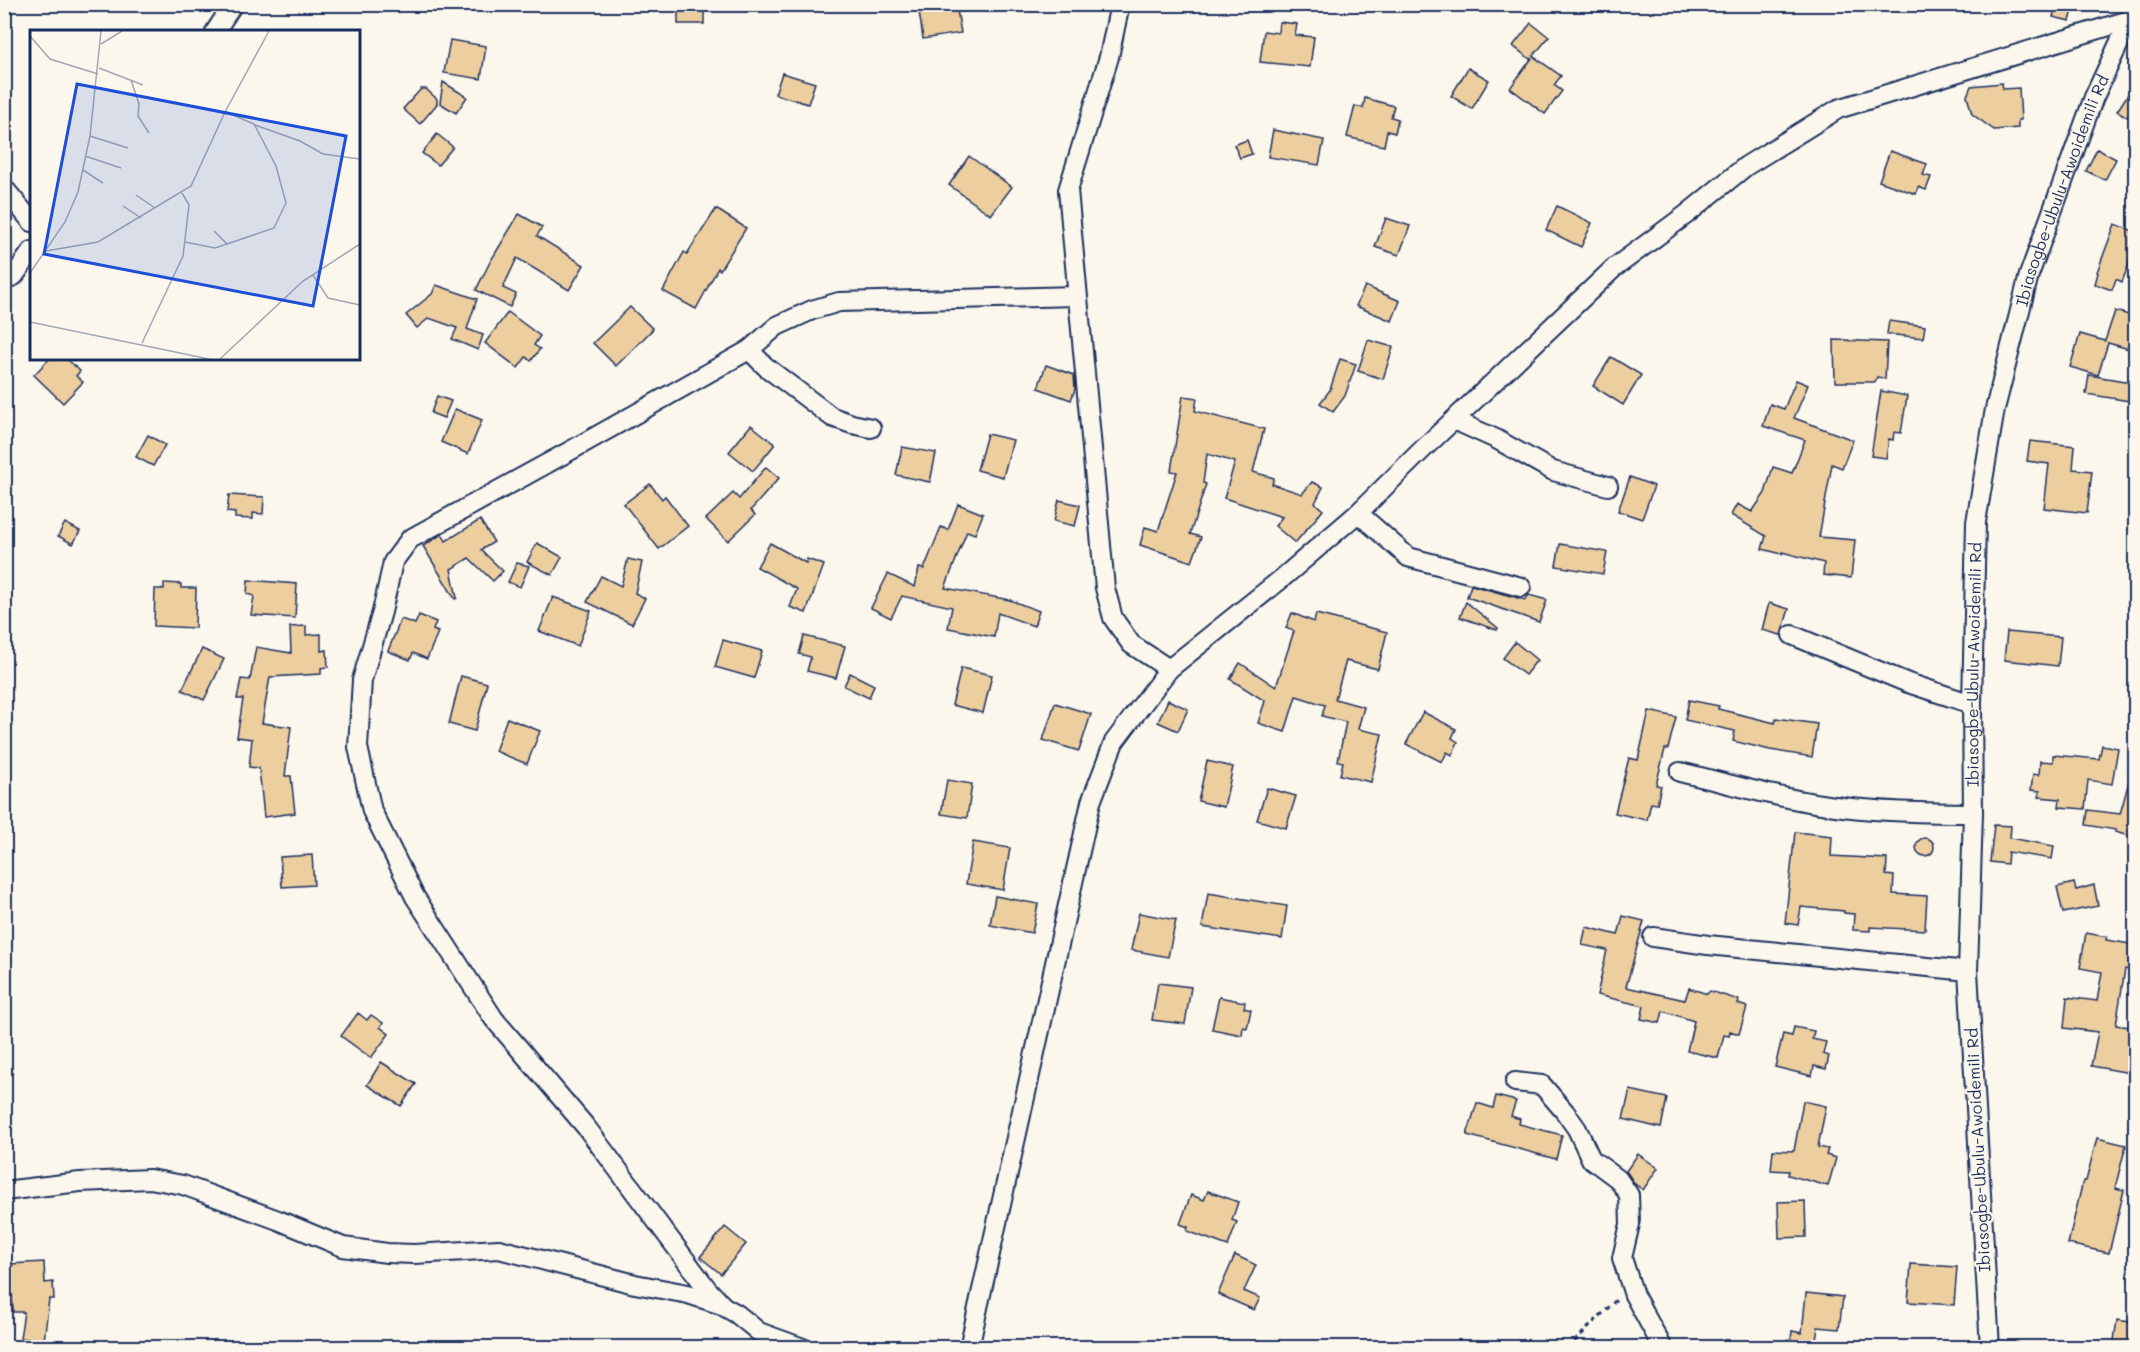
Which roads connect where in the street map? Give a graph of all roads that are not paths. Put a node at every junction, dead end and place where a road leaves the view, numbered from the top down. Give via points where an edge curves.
1 (233, 4) edge
2 (1120, 4) edge
3 (2132, 14) edge
4 (216, 30) edge
5 (4, 188) edge
6 (30, 220) edge
7 (30, 254) edge
8 (4, 282) edge
9 (1077, 296) junction
10 (749, 350) junction
11 (1454, 420) junction
12 (871, 428) dead end
13 (1608, 486) dead end
14 (1358, 513) junction
15 (1521, 587) dead end
16 (1792, 635) dead end
17 (1169, 669) junction
18 (1972, 704) junction
19 (1680, 772) dead end
20 (1973, 813) junction
21 (1653, 937) dead end
22 (1968, 971) junction
23 (1515, 1082) dead end
24 (4, 1191) edge
25 (723, 1306) junction
26 (803, 1347) edge
27 (969, 1347) edge
28 (1663, 1347) edge
29 (1990, 1347) edge

1 - 4 street
2 - 9 street via 1068,190
3 - 11 street via 1839,109 1746,166 1614,268
3 - 18 street, Ibiasogbe-Ubulu-Awoidemili Rd via 2094,98 2029,275 1995,409 1976,522
5 - 6 street
7 - 8 street via 14,276
9 - 10 street via 839,302 777,326
9 - 17 street via 1105,588 1113,618 1131,644
10 - 12 street via 832,417
10 - 25 street via 410,539 393,562 362,680 358,747 372,811 386,840 415,897 494,1019 586,1127
11 - 13 street via 1553,471
11 - 14 street
14 - 15 street via 1408,558
14 - 17 street
16 - 18 street
17 - 27 street via 1114,742 1091,802
18 - 20 street, Ibiasogbe-Ubulu-Awoidemili Rd
19 - 20 street via 1795,800 1842,807 1906,813
20 - 22 street, Ibiasogbe-Ubulu-Awoidemili Rd
21 - 22 street
22 - 29 street, Ibiasogbe-Ubulu-Awoidemili Rd
23 - 28 street via 1542,1085 1571,1120 1591,1160 1618,1179 1629,1195 1630,1224 1622,1258 1634,1295
24 - 25 street via 150,1179 183,1185 344,1247 414,1254 499,1249
25 - 26 street via 759,1332

